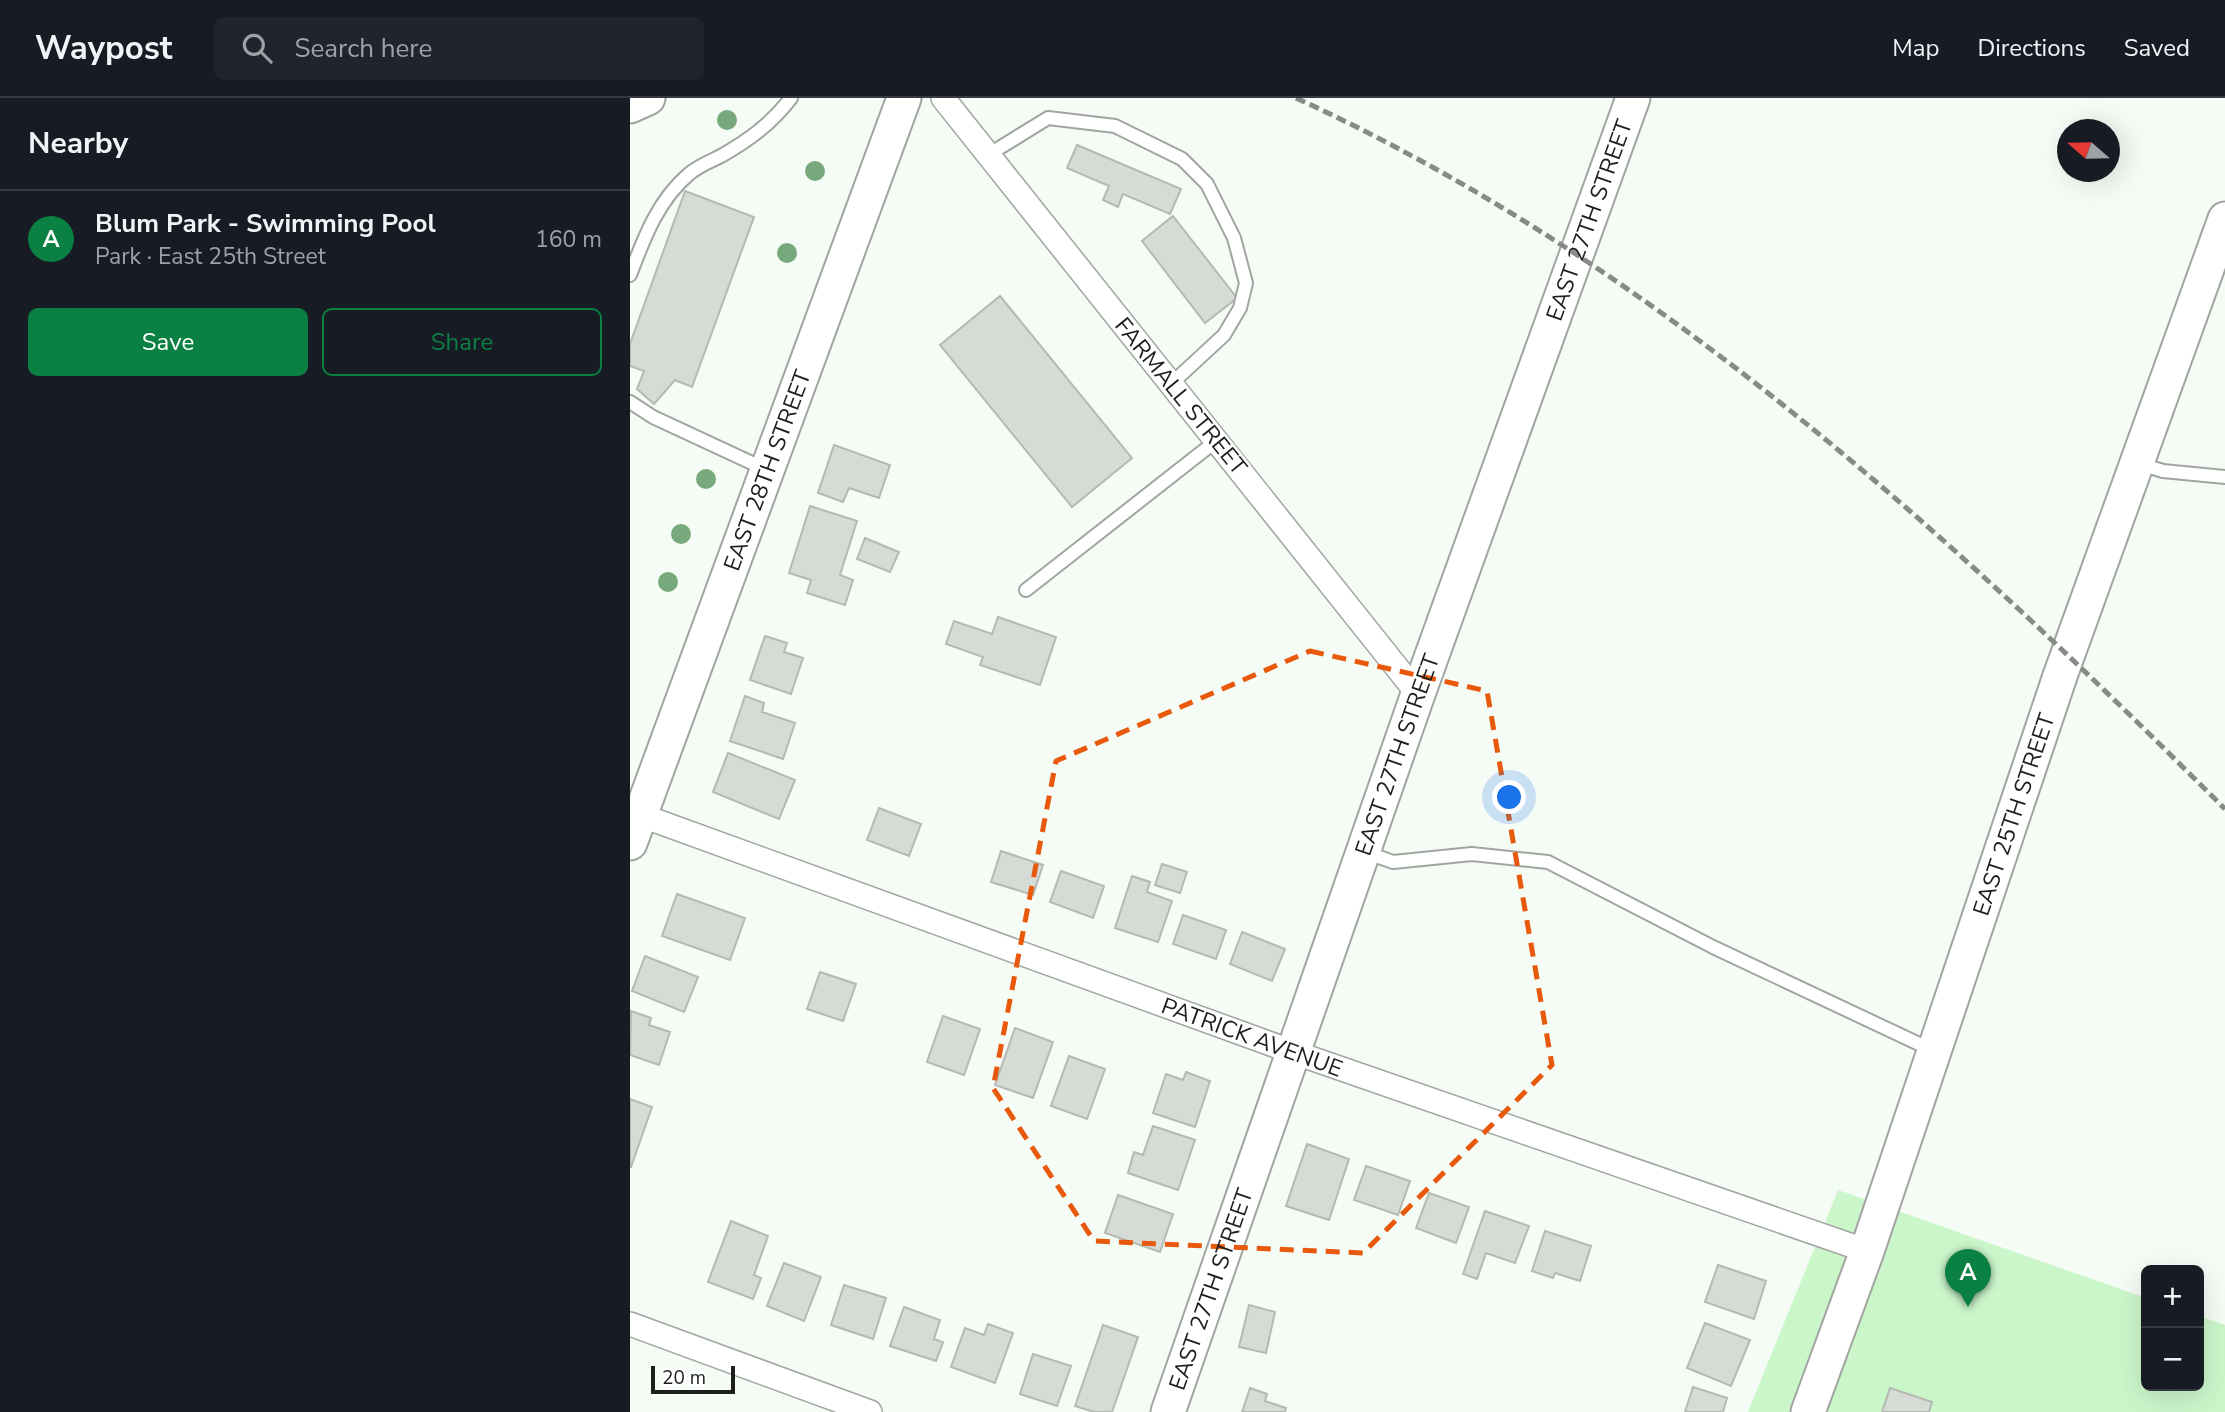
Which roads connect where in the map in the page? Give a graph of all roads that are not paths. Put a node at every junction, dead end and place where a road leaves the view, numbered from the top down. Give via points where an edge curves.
1 (648, 98) edge
2 (791, 98) edge
3 (904, 98) edge
4 (943, 98) edge
5 (1633, 98) edge
6 (630, 106) edge
7 (988, 155) junction
8 (2225, 219) edge
9 (630, 275) edge
10 (1171, 384) junction
11 (630, 402) edge
12 (1216, 441) junction
13 (2137, 463) junction
14 (767, 470) junction
15 (2225, 477) edge
16 (1027, 590) dead end
17 (1418, 694) junction
18 (635, 829) edge
19 (1363, 851) junction
20 (1293, 1052) junction
21 (1934, 1052) junction
22 (1867, 1251) junction
23 (630, 1324) edge
24 (870, 1412) edge
25 (1168, 1412) edge
26 (1808, 1412) edge

1 - 6 street
2 - 9 lane via 754,136 691,172 667,195
3 - 14 street, EAST 28TH STREET
4 - 7 street, FARMALL STREET
5 - 17 street, EAST 27TH STREET
7 - 10 street, FARMALL STREET
7 - 10 lane via 1048,118 1115,126 1182,159 1207,184 1234,239 1246,283 1240,308 1224,335
8 - 13 street, EAST 25TH STREET
10 - 12 street, FARMALL STREET
11 - 14 lane via 653,418
12 - 16 lane
12 - 17 street, FARMALL STREET
13 - 15 lane via 2163,471
13 - 21 street, EAST 25TH STREET
14 - 18 street, EAST 28TH STREET
17 - 19 street, EAST 27TH STREET
18 - 20 street, PATRICK AVENUE
19 - 20 street, EAST 27TH STREET
19 - 21 lane via 1393,862 1472,854 1548,862
20 - 22 street, PATRICK AVENUE
20 - 25 street, EAST 27TH STREET
21 - 22 street, EAST 25TH STREET
22 - 26 street, EAST 25TH STREET
23 - 24 street

